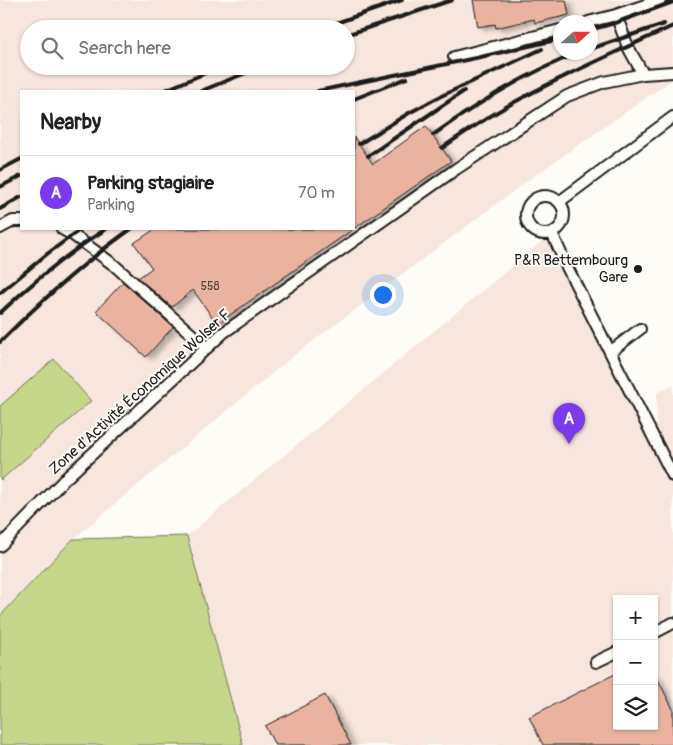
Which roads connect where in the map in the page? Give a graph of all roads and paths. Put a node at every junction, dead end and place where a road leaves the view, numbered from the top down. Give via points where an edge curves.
1 (660, 0) edge
2 (616, 15) junction
3 (598, 20) edge
4 (553, 32) edge
5 (454, 57) dead end
6 (673, 72) edge
7 (643, 74) junction
8 (673, 117) edge
9 (559, 202) junction
10 (20, 220) edge
11 (0, 228) edge
12 (64, 230) edge
13 (552, 233) junction
14 (640, 329) dead end
15 (208, 348) junction
16 (610, 352) junction
17 (673, 476) edge
18 (0, 546) edge
19 (673, 623) edge
20 (658, 631) edge
21 (613, 654) edge
22 (596, 662) dead end

1 - 2 lane
2 - 3 lane
2 - 7 lane
4 - 5 lane
6 - 7 lane, Zone d'Activité Économique Wolser F
7 - 15 lane, Zone d'Activité Économique Wolser F via 604,82 567,96 448,175 223,333
8 - 9 lane
9 - 13 lane via 563,207 564,220
9 - 13 lane via 541,196 530,202 527,208 530,227 534,231
10 - 11 lane
12 - 15 lane via 114,265
13 - 16 lane
14 - 16 lane
15 - 18 lane, Zone d'Activité Économique Wolser F via 64,479
16 - 17 lane
19 - 20 lane
21 - 22 lane

